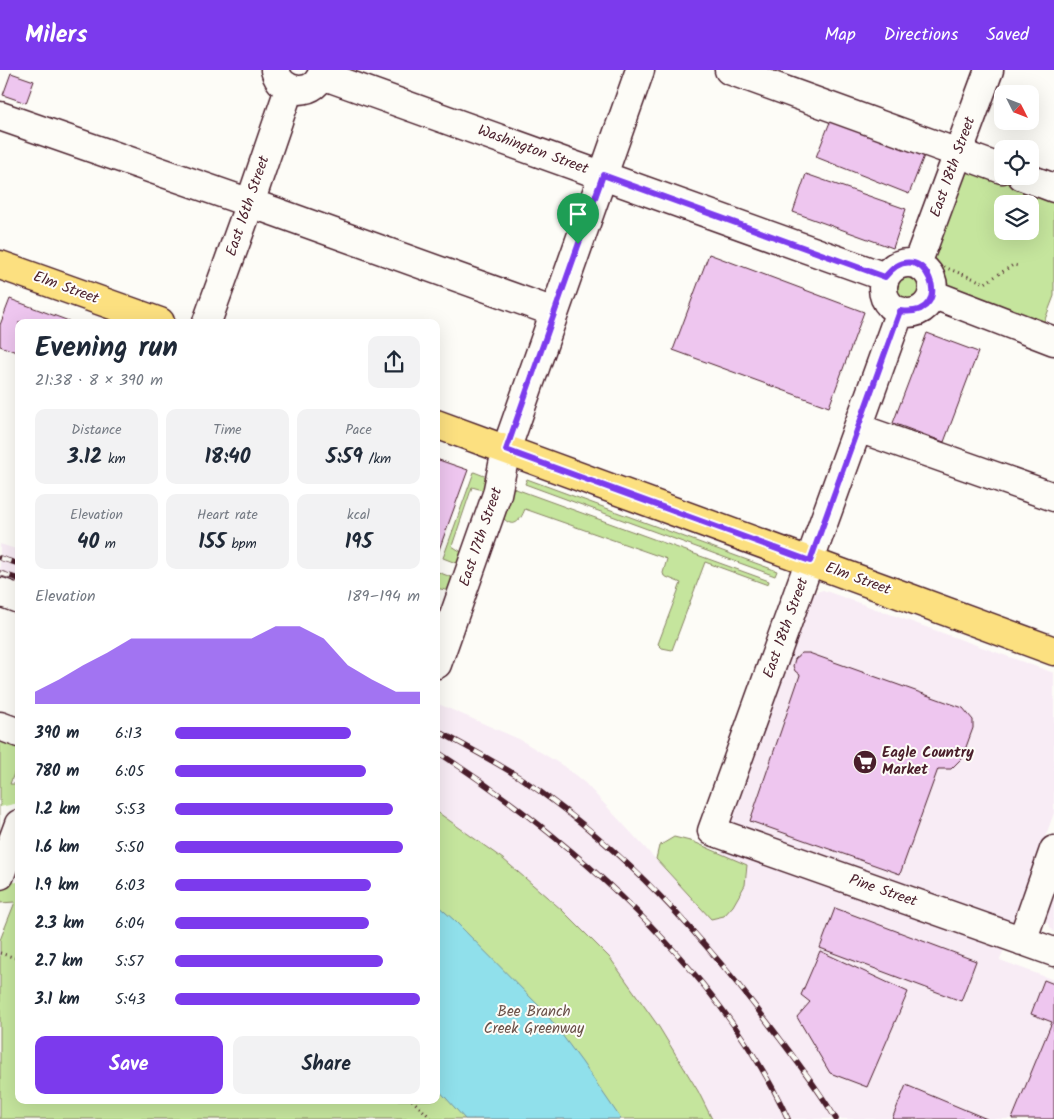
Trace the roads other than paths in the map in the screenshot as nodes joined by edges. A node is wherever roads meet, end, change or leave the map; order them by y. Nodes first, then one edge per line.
1 (640, 70) edge
2 (729, 70) edge
3 (989, 70) edge
4 (323, 72) edge
5 (282, 79) edge
6 (0, 116) edge
7 (958, 152) junction
8 (994, 166) edge
9 (603, 175) junction
10 (1039, 182) edge
11 (1054, 188) edge
12 (250, 203) junction
13 (0, 264) edge
14 (917, 264) junction
15 (885, 277) junction
16 (932, 294) junction
17 (900, 311) junction
18 (554, 312) junction
19 (152, 319) edge
20 (207, 319) edge
21 (1054, 341) edge
22 (440, 425) edge
23 (858, 428) junction
24 (506, 450) junction
25 (1054, 497) edge
26 (810, 561) junction
27 (0, 592) edge
28 (15, 598) edge
29 (1054, 651) edge
30 (440, 655) edge
31 (0, 726) edge
32 (15, 732) edge
33 (712, 831) joint
34 (15, 835) edge
35 (1054, 850) edge
36 (0, 875) edge
37 (1022, 941) junction
38 (1053, 950) edge

1 - 9 street, East 17th Street
2 - 7 street
3 - 7 street, East 18th Street
4 - 5 street
4 - 9 street, Washington Street
5 - 12 street, East 16th Street
6 - 12 street
7 - 8 street
7 - 14 street, East 18th Street
9 - 15 street, Washington Street
9 - 18 street, East 17th Street
10 - 11 street
12 - 18 street
12 - 20 street, East 16th Street
13 - 19 main road, Elm Street
14 - 15 street
14 - 16 street
15 - 17 street
16 - 17 street
16 - 21 street
17 - 23 street, East 18th Street
18 - 24 street, East 17th Street
22 - 24 main road, Elm Street
23 - 25 street
23 - 26 street, East 18th Street
24 - 26 main road, Elm Street
24 - 30 street, East 17th Street
26 - 29 main road, Elm Street
26 - 33 street, East 18th Street
27 - 28 street
31 - 32 street
33 - 37 street, Pine Street
34 - 36 street
35 - 37 street
37 - 38 street, Pine Street

